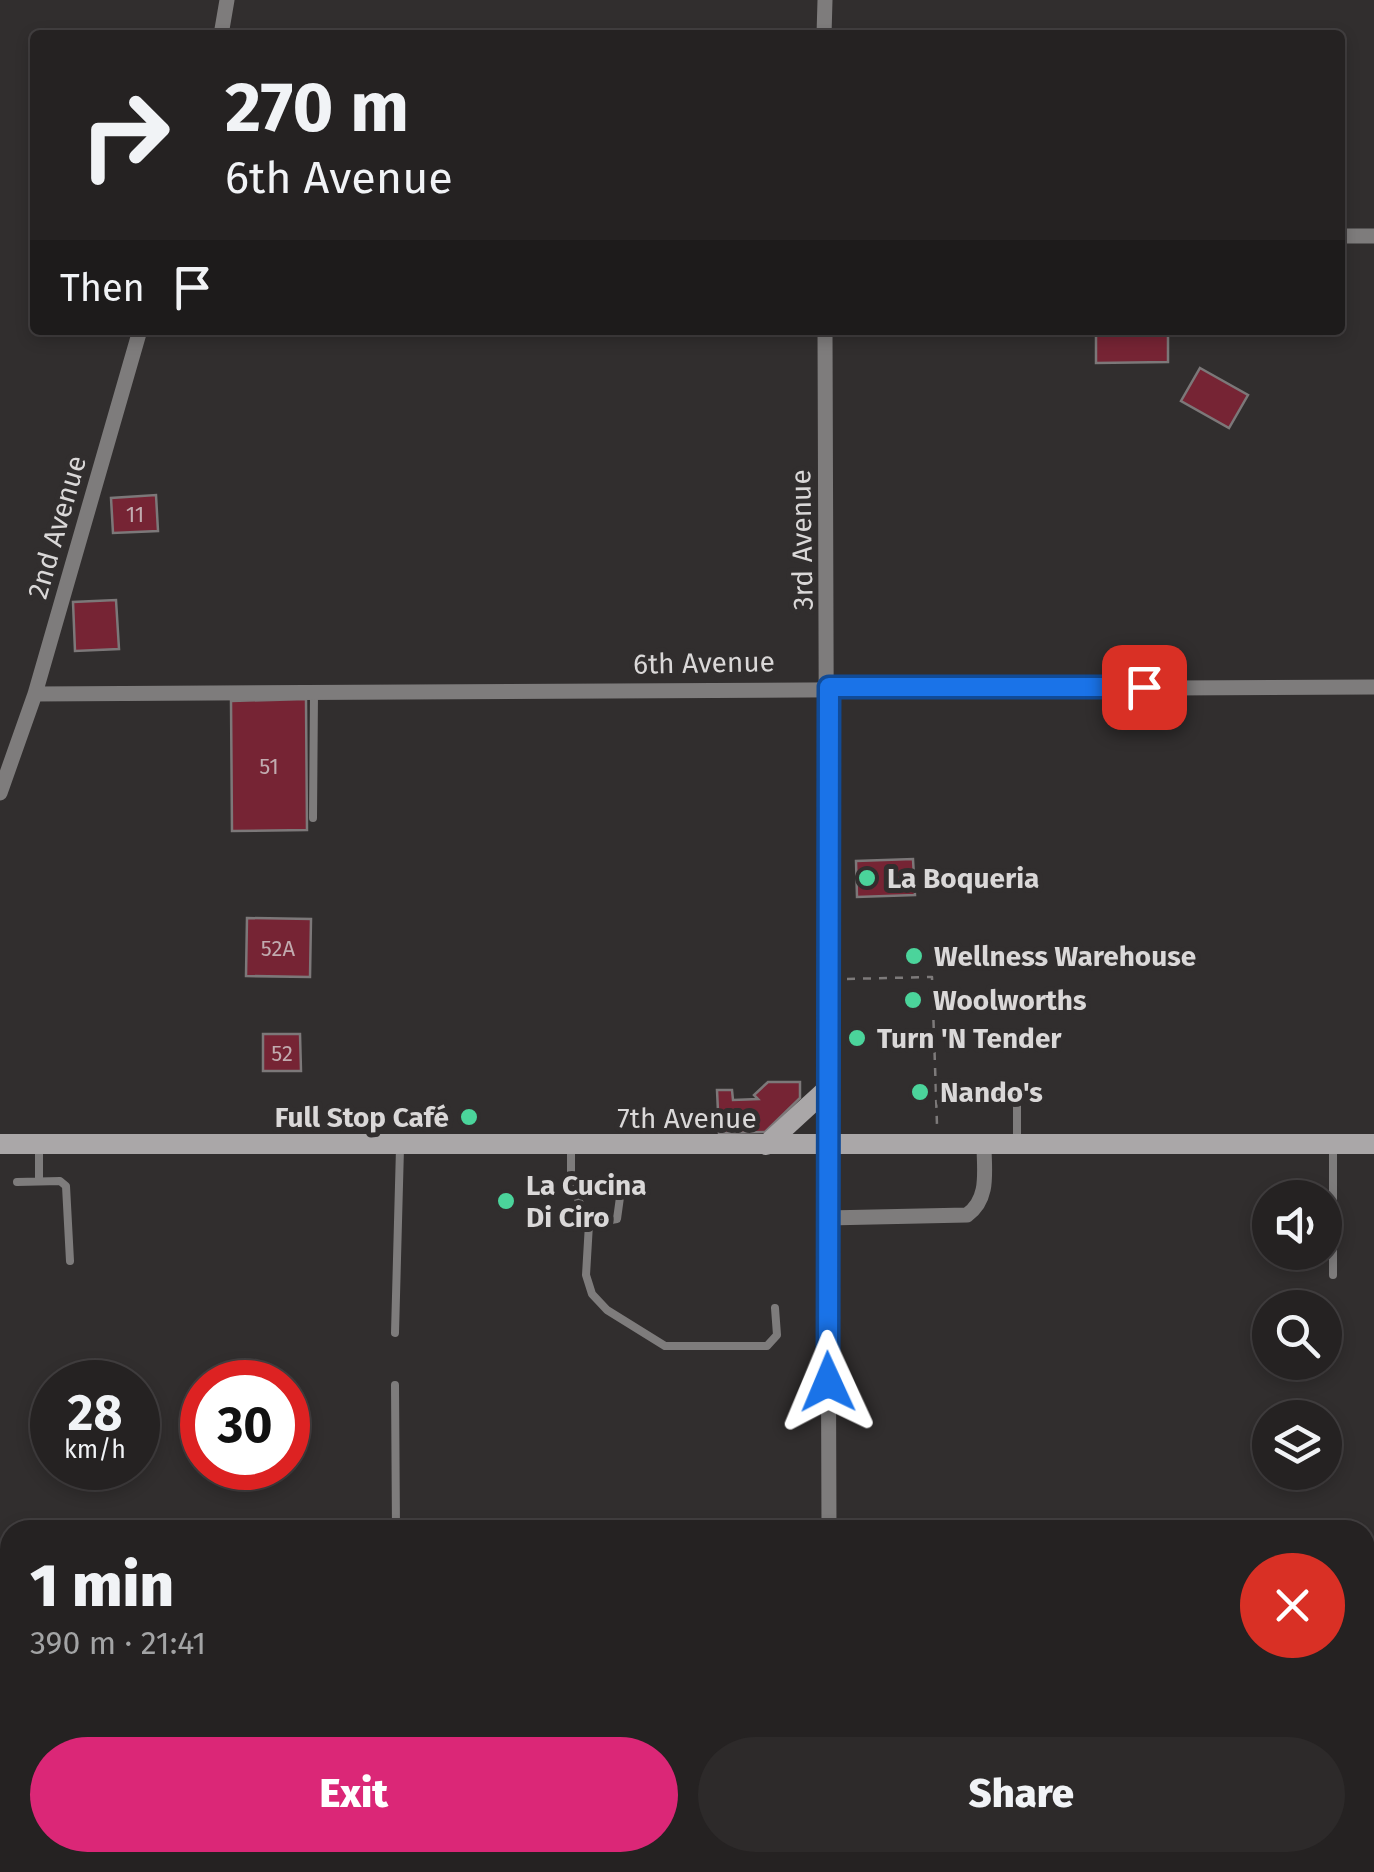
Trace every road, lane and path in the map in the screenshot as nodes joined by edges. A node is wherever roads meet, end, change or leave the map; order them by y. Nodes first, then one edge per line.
1 (227, 0) edge
2 (824, 0) edge
3 (222, 30) edge
4 (824, 30) edge
5 (1345, 236) edge
6 (1374, 236) edge
7 (139, 335) edge
8 (825, 335) edge
9 (1374, 686) edge
10 (829, 687) junction
11 (314, 692) junction
12 (35, 694) junction
13 (0, 793) edge
14 (314, 818) dead end
15 (847, 979) dead end
16 (827, 1090) junction
17 (965, 1092) dead end
18 (938, 1132) dead end
19 (0, 1144) edge
20 (38, 1144) junction
21 (1333, 1144) junction
22 (1374, 1144) edge
23 (400, 1145) junction
24 (571, 1145) junction
25 (827, 1145) junction
26 (984, 1145) junction
27 (1018, 1145) junction
28 (766, 1146) junction
29 (17, 1182) dead end
30 (39, 1182) junction
31 (620, 1190) dead end
32 (827, 1218) junction
33 (589, 1224) junction
34 (70, 1261) dead end
35 (1332, 1275) dead end
36 (775, 1308) dead end
37 (395, 1333) dead end
38 (396, 1384) dead end
39 (396, 1520) edge
40 (829, 1520) edge

1 - 3 street
2 - 4 street
5 - 6 street
7 - 12 street, 2nd Avenue
8 - 10 street, 3rd Avenue
9 - 10 street, 6th Avenue
10 - 11 street, 6th Avenue
10 - 16 street, 3rd Avenue
11 - 12 street, 6th Avenue
11 - 14 lane
12 - 13 street, 2nd Avenue
15 - 18 path
16 - 25 street, 3rd Avenue
16 - 28 main road
17 - 27 lane
19 - 20 main road, 7th Avenue
20 - 23 main road, 7th Avenue
20 - 30 lane
21 - 22 main road, 7th Avenue
21 - 27 main road, 7th Avenue
21 - 35 lane
23 - 24 main road, 7th Avenue
23 - 37 lane
24 - 28 main road, 7th Avenue
24 - 33 lane
25 - 26 main road, 7th Avenue
25 - 28 main road, 7th Avenue
25 - 32 street, 3rd Avenue
26 - 27 main road, 7th Avenue
26 - 32 street
29 - 30 lane
30 - 34 lane
31 - 33 lane
32 - 40 street, 3rd Avenue
33 - 36 lane
38 - 39 lane

